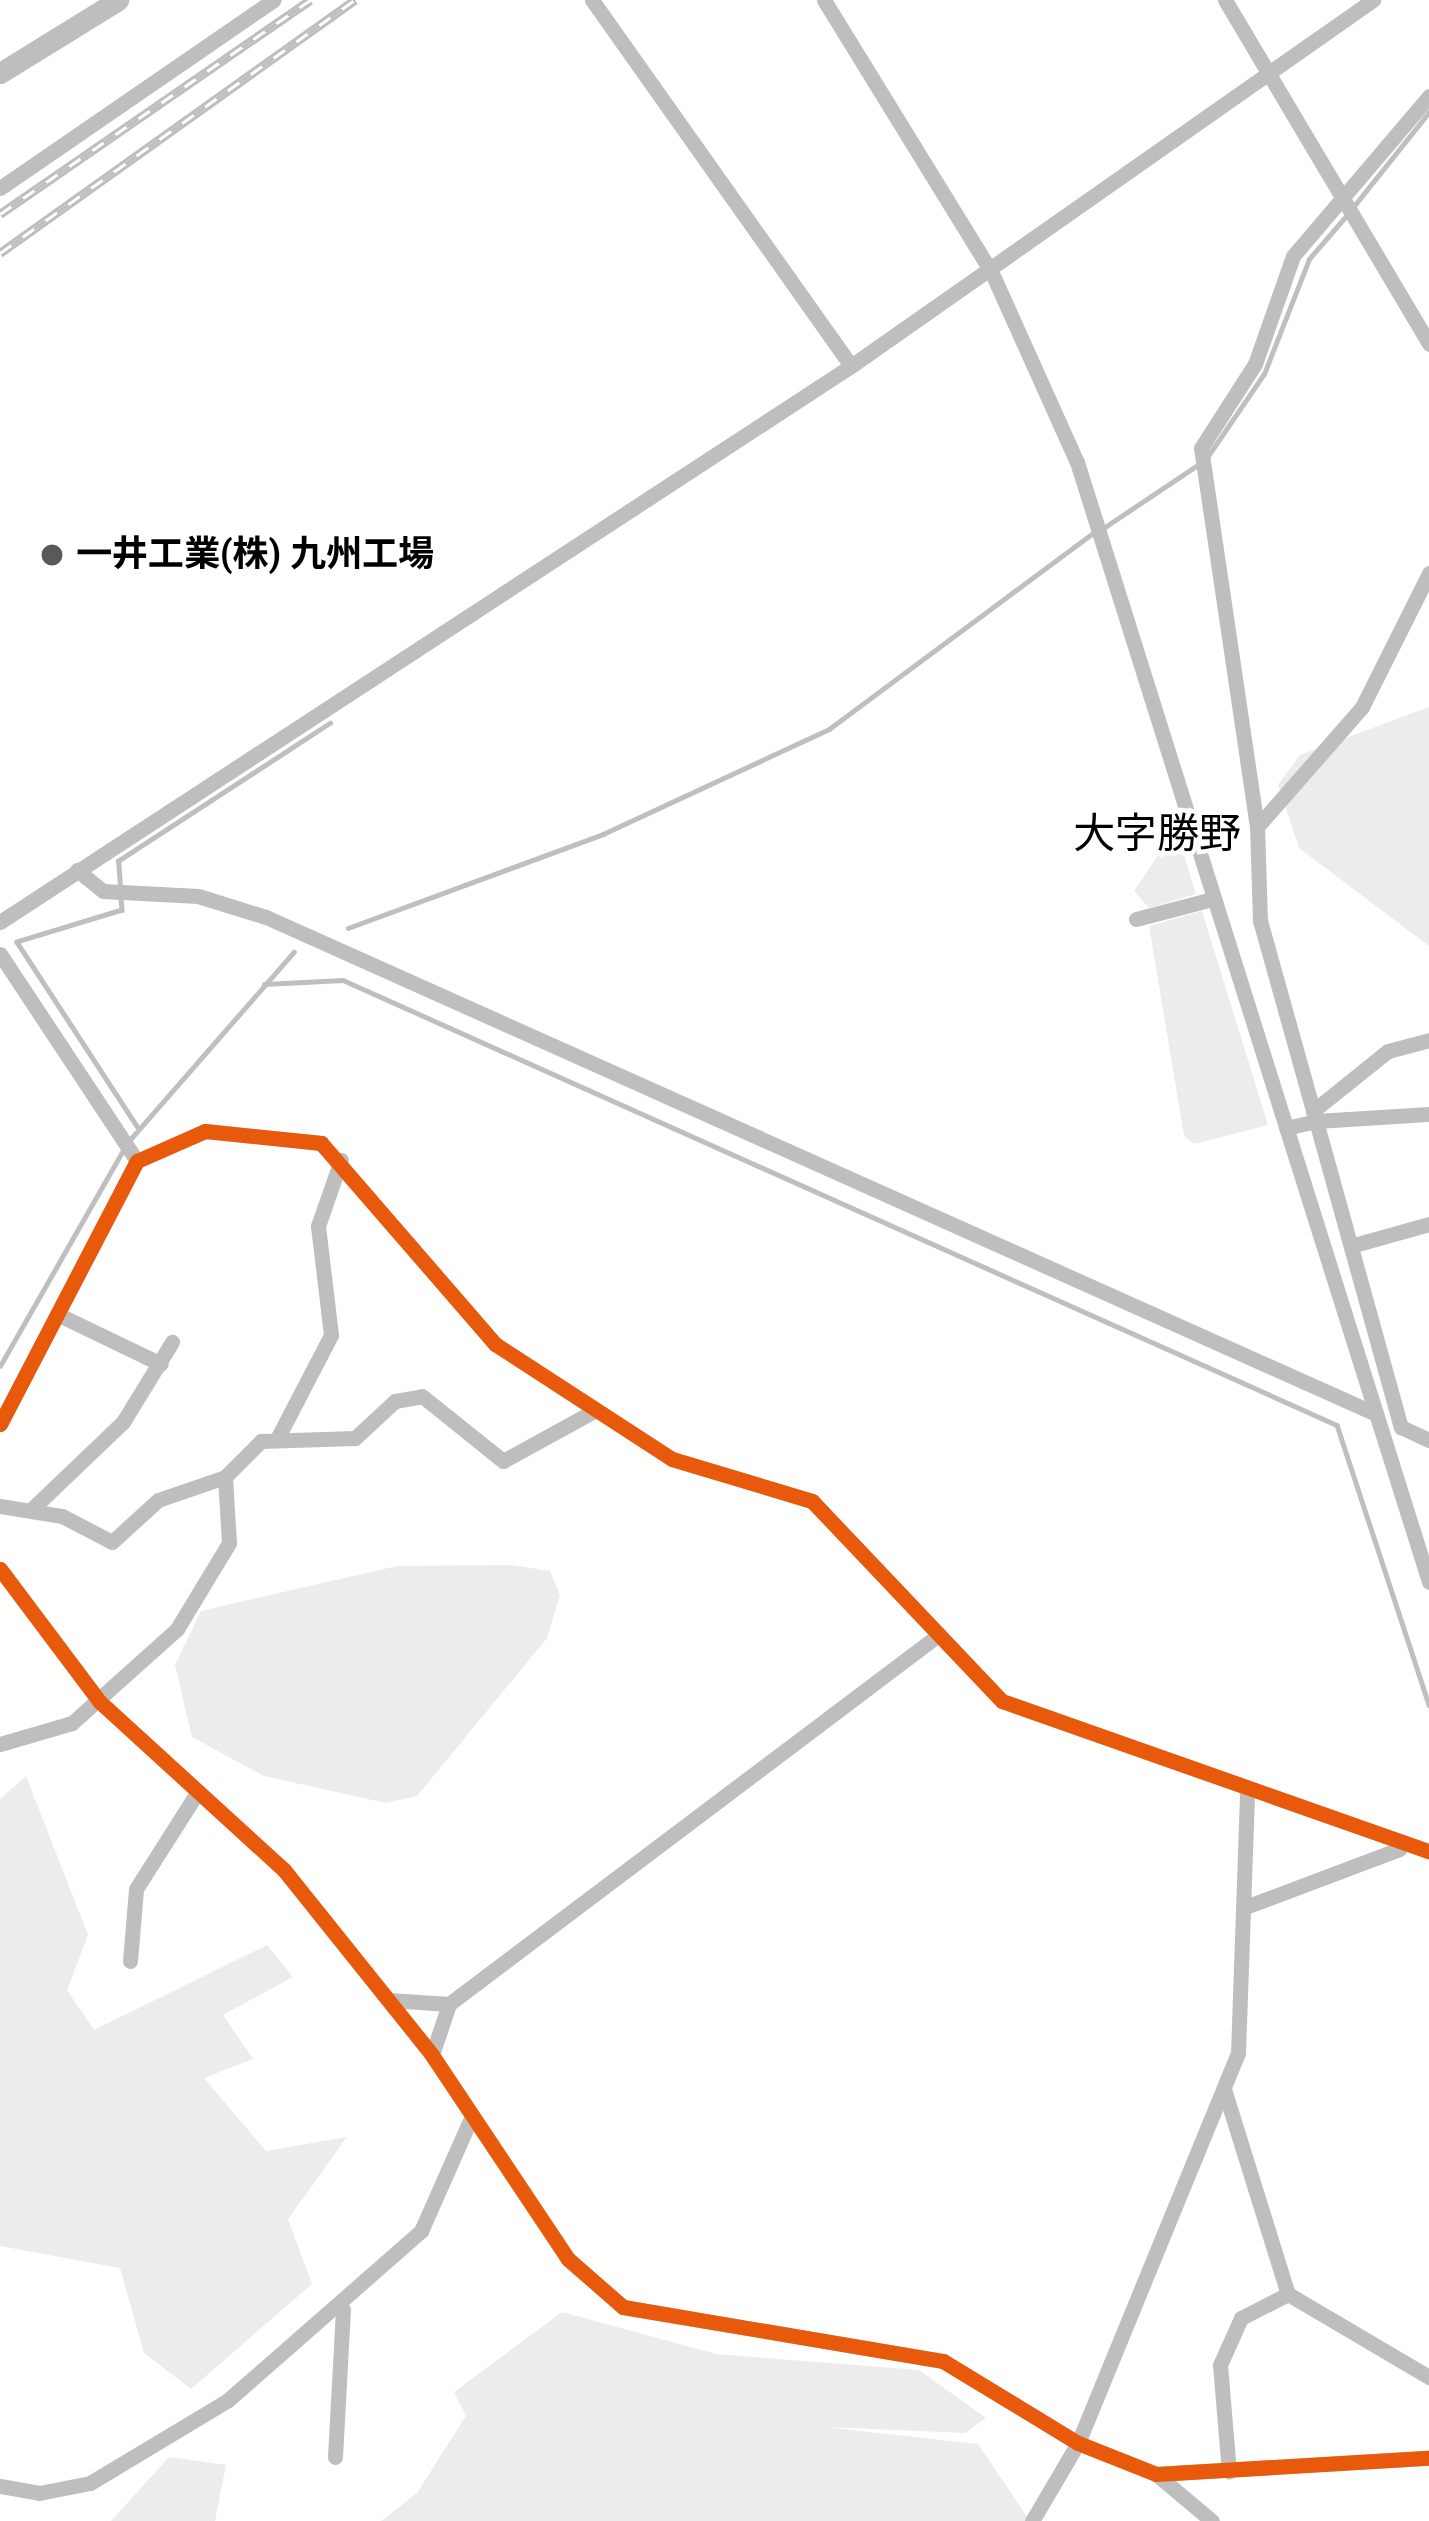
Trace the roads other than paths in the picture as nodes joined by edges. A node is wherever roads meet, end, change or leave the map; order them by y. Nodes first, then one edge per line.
1 (118, 0) edge
2 (274, 0) edge
3 (588, 0) edge
4 (1226, 0) edge
5 (1372, 0) edge
6 (828, 5) edge
7 (0, 73) edge
8 (1269, 76) junction
9 (1429, 96) edge
10 (0, 188) edge
11 (1341, 207) junction
12 (991, 271) junction
13 (1429, 344) edge
14 (851, 366) junction
15 (1429, 573) edge
16 (1257, 826) junction
17 (77, 870) junction
18 (1212, 899) junction
19 (1142, 918) dead end
20 (0, 922) edge
21 (0, 954) edge
22 (1429, 1040) edge
23 (1429, 1114) edge
24 (1314, 1116) junction
25 (1286, 1128) junction
26 (135, 1157) junction
27 (341, 1160) junction
28 (1429, 1225) edge
29 (1354, 1245) junction
30 (57, 1314) junction
31 (172, 1342) dead end
32 (161, 1364) junction
33 (594, 1411) junction
34 (1376, 1414) junction
35 (0, 1424) edge
36 (278, 1437) junction
37 (1429, 1440) edge
38 (225, 1477) junction
39 (0, 1506) edge
40 (34, 1507) junction
41 (0, 1569) edge
42 (1429, 1582) edge
43 (937, 1636) junction
44 (100, 1702) junction
45 (0, 1744) edge
46 (1247, 1792) junction
47 (195, 1796) junction
48 (1400, 1849) junction
49 (1429, 1850) edge
50 (1247, 1906) junction
51 (130, 1961) dead end
52 (389, 2000) junction
53 (448, 2004) junction
54 (432, 2055) junction
55 (1224, 2090) junction
56 (472, 2116) junction
57 (1288, 2294) junction
58 (343, 2308) junction
59 (1429, 2377) edge
60 (1078, 2443) junction
61 (335, 2458) dead end
62 (1429, 2458) edge
63 (1229, 2472) junction
64 (1156, 2474) junction
65 (0, 2486) edge
66 (1031, 2521) edge
67 (1212, 2521) edge

1 - 7 highway
2 - 10 street
3 - 14 street
4 - 8 street
5 - 8 street
6 - 12 street
8 - 11 street
8 - 12 street
9 - 11 street
11 - 13 street
11 - 16 street
12 - 14 street
12 - 18 street
14 - 17 street
15 - 16 street
16 - 24 street
17 - 20 street
17 - 34 street
18 - 19 street
18 - 25 street
21 - 26 street
22 - 24 street
23 - 24 street
24 - 25 street
24 - 29 street
25 - 34 street
26 - 27 street
26 - 30 street
27 - 33 street
27 - 36 street
28 - 29 street
29 - 37 street
30 - 32 street
30 - 35 street
31 - 32 street
32 - 40 street
33 - 36 street
33 - 43 street
34 - 42 street
36 - 38 street
38 - 40 street
38 - 44 street
39 - 40 street
41 - 44 street
43 - 46 street
43 - 53 street
44 - 45 street
44 - 47 street
46 - 48 street
46 - 50 street
47 - 51 street
47 - 52 street
48 - 49 street
48 - 50 street
50 - 55 street
52 - 53 street
52 - 54 street
53 - 54 street
54 - 56 street
55 - 57 street
55 - 60 street
56 - 58 street
56 - 60 street
57 - 59 street
57 - 63 street
58 - 61 street
58 - 65 street
60 - 64 street
60 - 66 street
62 - 63 street
63 - 64 street
64 - 67 street

